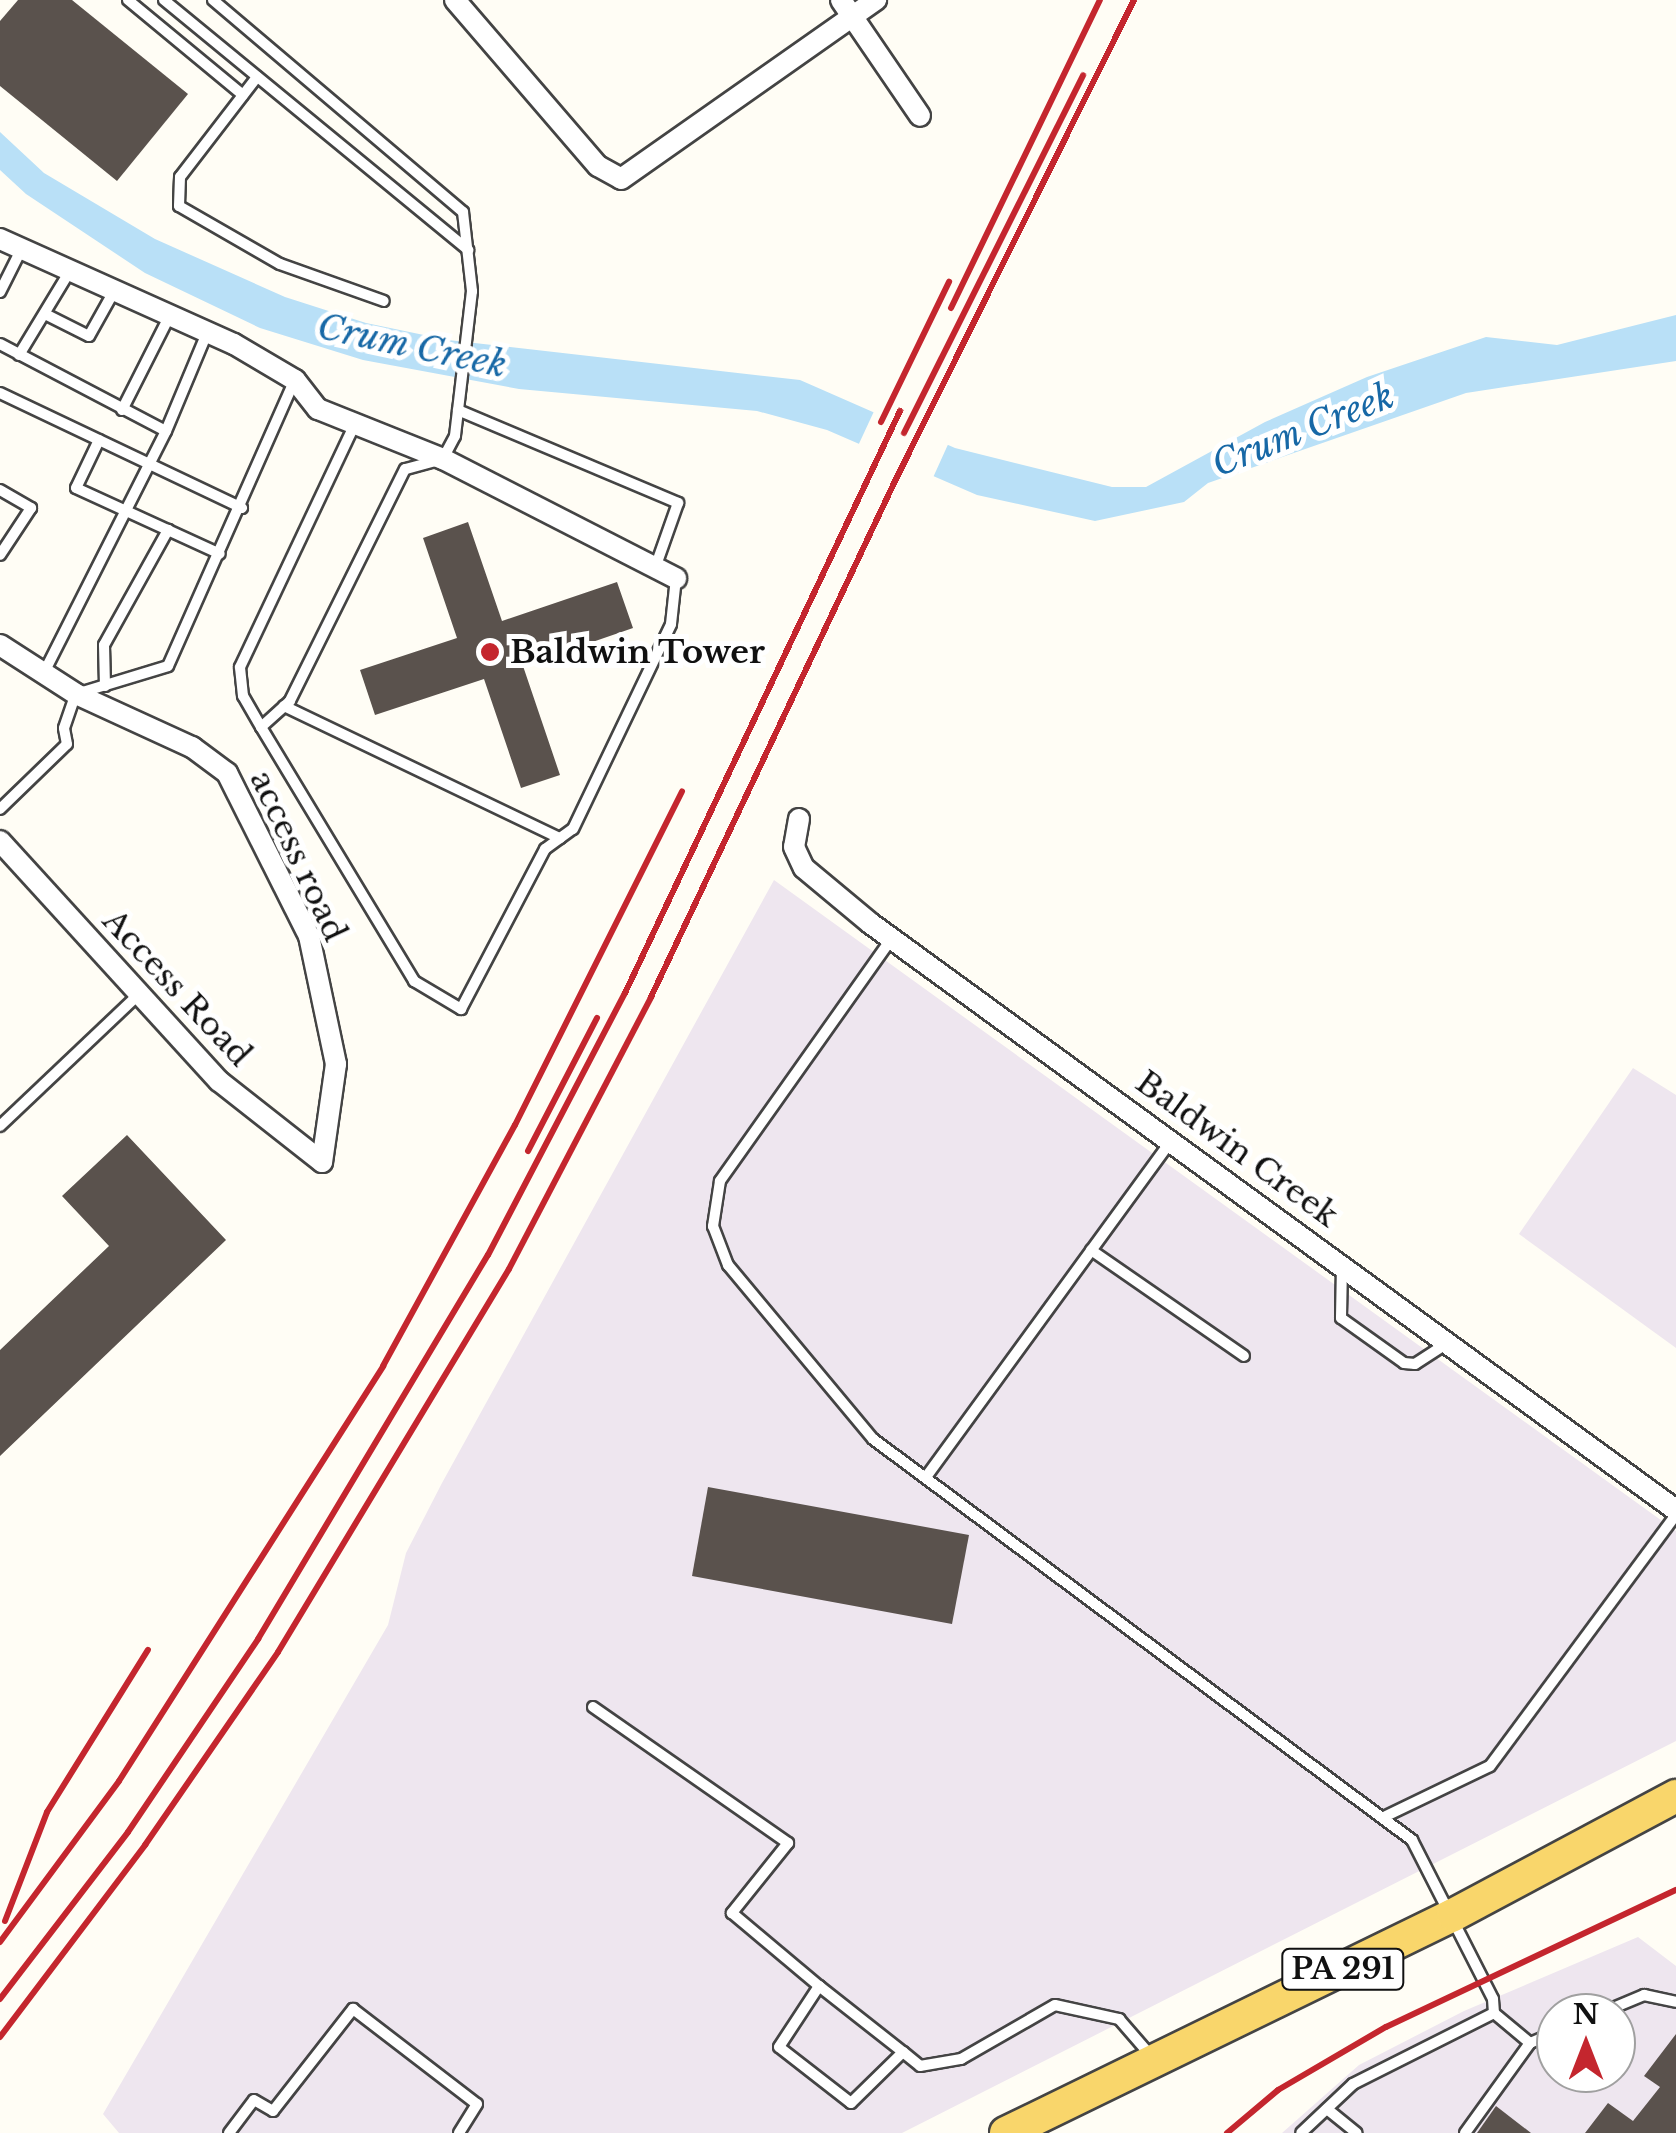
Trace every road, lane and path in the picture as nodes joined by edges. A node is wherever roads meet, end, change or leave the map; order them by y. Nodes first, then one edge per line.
1 (128, 0) edge
2 (164, 0) edge
3 (214, 0) edge
4 (455, 0) edge
5 (876, 0) edge
6 (847, 8) edge
7 (257, 77) junction
8 (243, 95) junction
9 (920, 116) dead end
10 (0, 239) edge
11 (468, 250) junction
12 (20, 252) junction
13 (68, 274) junction
14 (0, 292) edge
15 (114, 293) junction
16 (384, 302) dead end
17 (45, 314) junction
18 (169, 317) junction
19 (207, 333) junction
20 (0, 344) edge
21 (19, 355) junction
22 (294, 380) junction
23 (0, 393) edge
24 (122, 410) junction
25 (458, 410) junction
26 (355, 424) junction
27 (166, 432) junction
28 (100, 440) junction
29 (444, 459) junction
30 (151, 464) junction
31 (0, 490) edge
32 (242, 508) junction
33 (128, 512) junction
34 (168, 530) junction
35 (220, 554) junction
36 (0, 555) edge
37 (655, 568) junction
38 (676, 578) joint
39 (0, 645) edge
40 (43, 673) junction
41 (105, 686) junction
42 (76, 694) junction
43 (284, 706) junction
44 (260, 726) junction
45 (0, 809) edge
46 (799, 819) dead end
47 (560, 838) junction
48 (0, 841) edge
49 (892, 938) junction
50 (139, 994) junction
51 (0, 1126) edge
52 (1172, 1139) junction
53 (322, 1162) joint
54 (1091, 1250) junction
55 (1342, 1264) junction
56 (1449, 1342) junction
57 (1244, 1356) dead end
58 (926, 1477) junction
59 (1676, 1512) edge
60 (593, 1707) dead end
61 (1676, 1796) edge
62 (1386, 1816) junction
63 (1453, 1915) junction
64 (820, 1986) junction
65 (1636, 1998) edge
66 (1676, 2002) edge
67 (1494, 2013) junction
68 (1536, 2041) edge
69 (1530, 2044) junction
70 (903, 2052) junction
71 (1155, 2060) junction
72 (1326, 2109) junction
73 (229, 2133) edge
74 (459, 2133) edge
75 (1006, 2133) edge
76 (1300, 2133) edge
77 (1357, 2133) edge
78 (1464, 2133) edge

1 - 8 lane
2 - 7 lane
3 - 11 lane
4 - 6 street
5 - 6 street
6 - 9 street
7 - 8 lane
7 - 11 lane
8 - 16 lane
10 - 12 street
11 - 25 lane
12 - 13 street
12 - 14 lane
13 - 15 street
13 - 17 lane
15 - 17 lane
15 - 18 street
17 - 21 lane
18 - 19 street
18 - 24 lane
19 - 22 street
19 - 27 lane
20 - 21 lane
21 - 24 lane
22 - 26 street
22 - 32 lane
23 - 28 lane
24 - 27 lane
25 - 29 lane
25 - 37 lane
26 - 29 street
26 - 44 lane
27 - 30 lane
28 - 30 lane
28 - 33 lane
29 - 37 street
29 - 43 lane
30 - 32 lane
30 - 33 lane
31 - 36 lane
32 - 35 lane
33 - 34 lane
33 - 40 lane
34 - 35 lane
34 - 41 lane
35 - 41 lane
37 - 38 street
38 - 47 lane
39 - 40 street, access road
40 - 42 street, access road
41 - 42 lane
42 - 45 lane
42 - 53 street, access road
43 - 44 lane
43 - 47 lane
44 - 47 lane
46 - 49 street, Baldwin Creek
48 - 50 street, Access Road
49 - 52 street, Baldwin Creek
49 - 58 lane
50 - 51 lane
50 - 53 street, Access Road
52 - 54 lane
52 - 55 street, Baldwin Creek
54 - 57 lane
54 - 58 lane
55 - 56 street, Baldwin Creek
55 - 56 lane
56 - 59 street, Baldwin Creek
58 - 62 lane
59 - 62 lane
60 - 64 lane
61 - 63 main road, PA 291
62 - 63 lane
63 - 67 lane
63 - 71 main road, PA 291
64 - 70 lane
64 - 70 lane
65 - 66 lane
67 - 69 lane
67 - 72 lane
68 - 69 lane
69 - 78 lane
70 - 71 lane
71 - 75 main road, PA 291
72 - 76 lane
72 - 77 lane
73 - 74 lane

